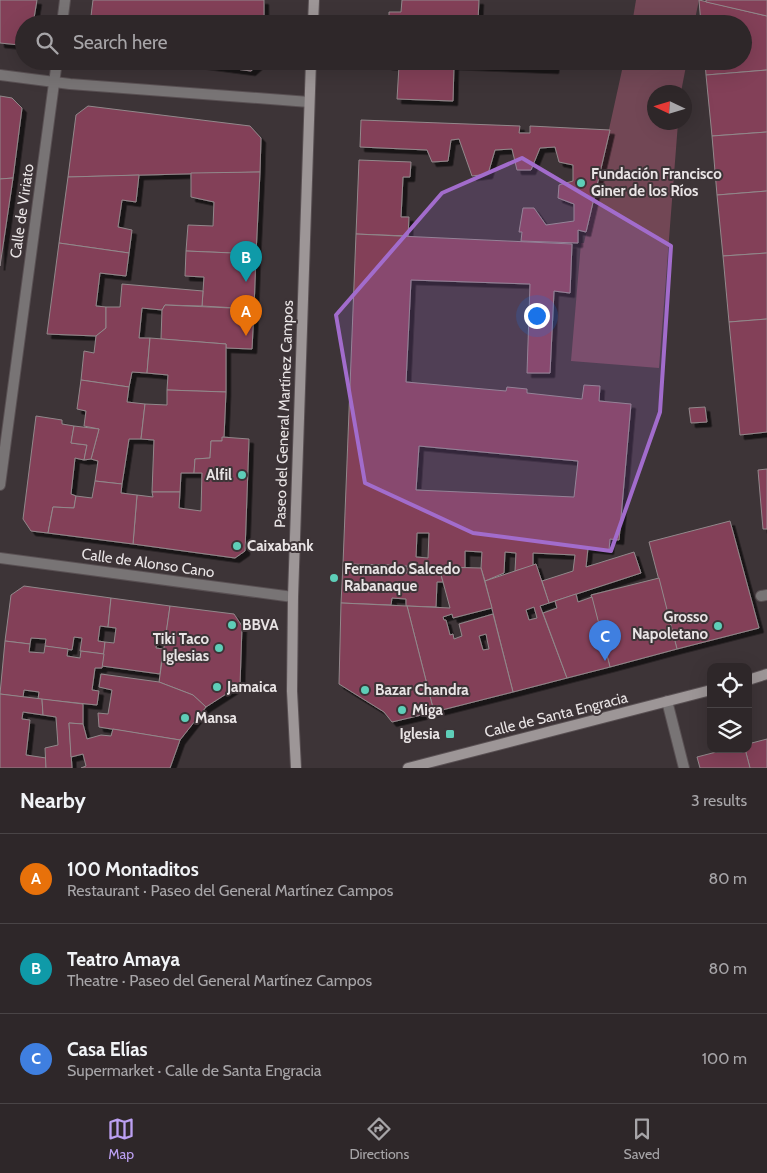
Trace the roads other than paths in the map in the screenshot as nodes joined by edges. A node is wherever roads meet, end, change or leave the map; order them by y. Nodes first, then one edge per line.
1 (65, 0) edge
2 (314, 0) edge
3 (63, 15) edge
4 (313, 15) edge
5 (56, 70) edge
6 (311, 70) edge
7 (0, 75) edge
8 (54, 82) junction
9 (309, 102) junction
10 (0, 485) edge
11 (0, 558) edge
12 (293, 597) junction
13 (767, 674) edge
14 (752, 679) edge
15 (707, 691) edge
16 (667, 701) junction
17 (296, 768) edge
18 (408, 768) edge
19 (684, 768) edge

1 - 3 street
2 - 4 street
5 - 8 street, Calle de Viriato
6 - 9 street, Paseo del General Martínez Campos
7 - 8 street
8 - 9 street
8 - 10 street, Calle de Viriato
9 - 12 street, Paseo del General Martínez Campos
11 - 12 street, Calle de Alonso Cano
12 - 17 street, Paseo del General Martínez Campos
13 - 14 street
15 - 16 street, Calle de Santa Engracia
16 - 18 street, Calle de Santa Engracia
16 - 19 street

